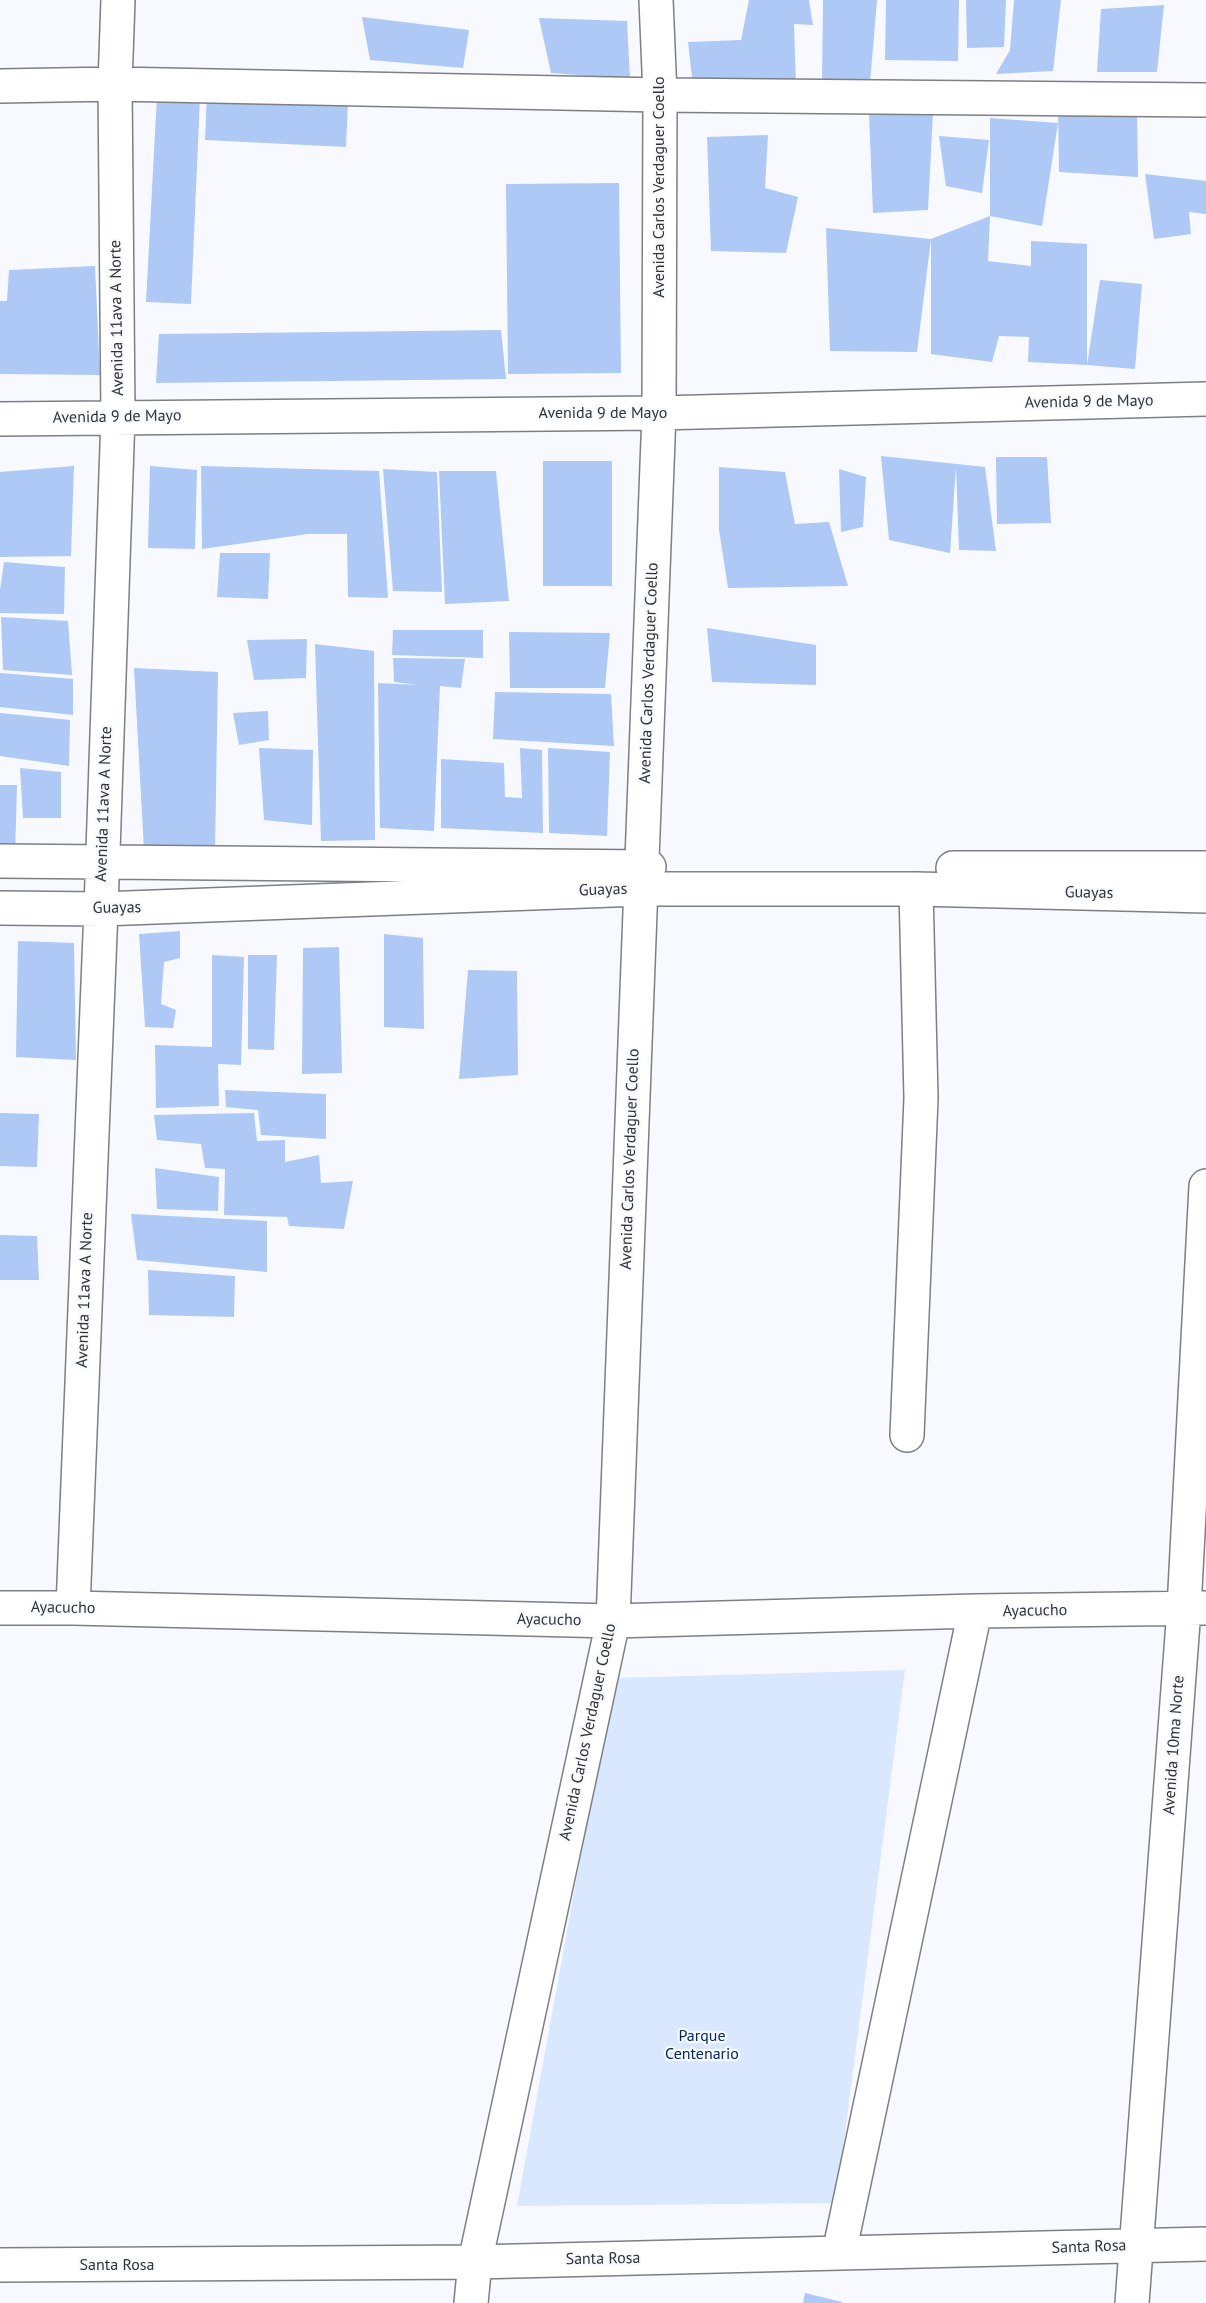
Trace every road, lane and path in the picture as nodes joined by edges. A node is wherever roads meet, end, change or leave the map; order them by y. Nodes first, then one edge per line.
1 (118, 0) edge
2 (656, 0) edge
3 (115, 84) junction
4 (0, 86) edge
5 (660, 95) junction
6 (1206, 100) edge
7 (1206, 399) edge
8 (659, 413) junction
9 (118, 416) junction
10 (0, 419) edge
11 (0, 861) edge
12 (102, 862) junction
13 (1206, 868) edge
14 (640, 878) junction
15 (916, 889) junction
16 (1206, 896) edge
17 (0, 908) edge
18 (101, 909) junction
19 (1206, 1186) edge
20 (907, 1435) dead end
21 (0, 1608) edge
22 (73, 1608) junction
23 (1195, 1608) edge
24 (975, 1611) junction
25 (613, 1621) junction
26 (1206, 2244) edge
27 (1137, 2246) junction
28 (839, 2253) junction
29 (475, 2262) junction
30 (0, 2265) edge
31 (471, 2303) edge
32 (1132, 2303) edge

1 - 3 street, Avenida 11ava A Norte
2 - 5 street, Avenida Carlos Verdaguer Coello
3 - 4 street
3 - 5 street
3 - 9 street, Avenida 11ava A Norte
5 - 6 street
5 - 8 street, Avenida Carlos Verdaguer Coello
7 - 8 street, Avenida 9 de Mayo
8 - 9 street, Avenida 9 de Mayo
8 - 14 street, Avenida Carlos Verdaguer Coello
9 - 10 street, Avenida 9 de Mayo
9 - 12 street, Avenida 11ava A Norte
11 - 12 street, Guayas
12 - 14 street, Guayas
12 - 18 street, Avenida 11ava A Norte
13 - 14 street, Guayas
14 - 15 street, Guayas
14 - 18 street, Guayas
14 - 25 street, Avenida Carlos Verdaguer Coello
15 - 16 street, Guayas
15 - 20 street
17 - 18 street, Guayas
18 - 22 street, Avenida 11ava A Norte
19 - 23 street, Avenida 10ma Norte
21 - 22 street, Ayacucho
22 - 25 street, Ayacucho
23 - 24 street, Ayacucho
23 - 27 street, Avenida 10ma Norte
24 - 25 street, Ayacucho
24 - 28 street
25 - 29 street, Avenida Carlos Verdaguer Coello
26 - 27 street, Santa Rosa
27 - 28 street, Santa Rosa
27 - 32 street, Avenida 10ma Norte
28 - 29 street, Santa Rosa
29 - 30 street, Santa Rosa
29 - 31 street, Avenida Carlos Verdaguer Coello

